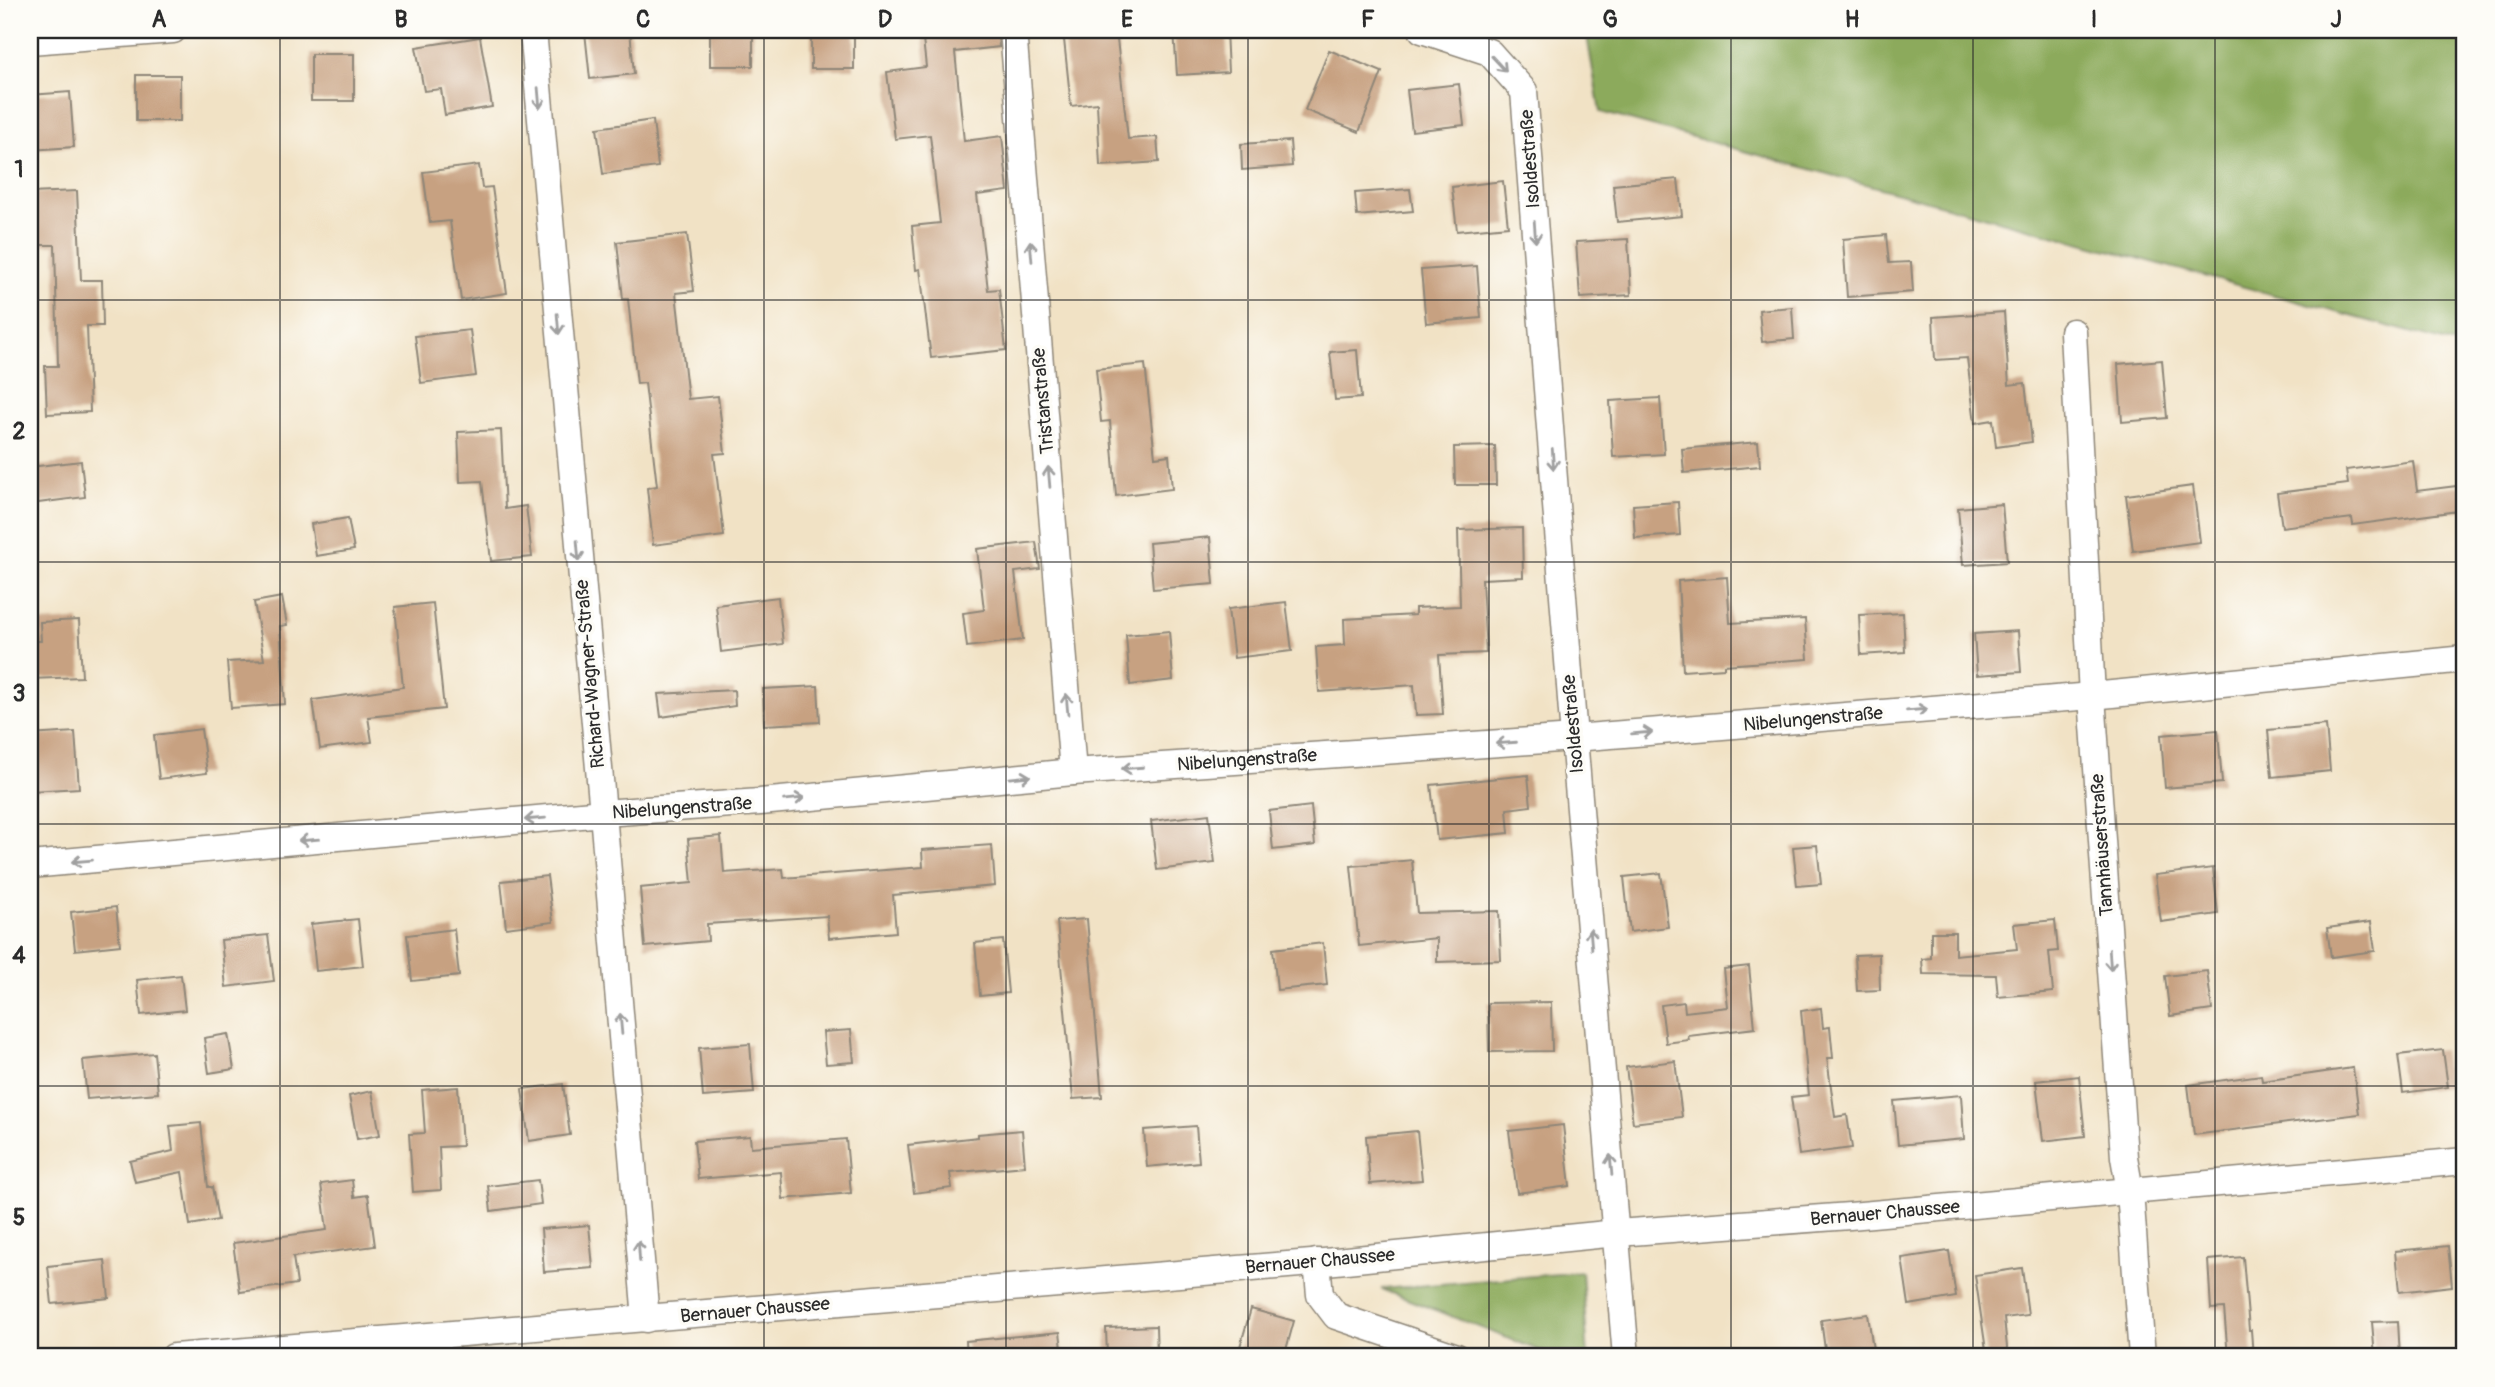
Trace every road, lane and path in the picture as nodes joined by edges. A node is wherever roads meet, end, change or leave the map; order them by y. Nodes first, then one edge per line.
1 (173, 30) edge
2 (533, 30) edge
3 (1013, 30) edge
4 (1422, 30) edge
5 (30, 41) edge
6 (2073, 332) dead end
7 (2465, 659) edge
8 (2091, 696) junction
9 (1574, 738) junction
10 (1073, 772) junction
11 (603, 813) junction
12 (30, 865) edge
13 (2465, 1161) edge
14 (2130, 1191) junction
15 (1617, 1233) junction
16 (1317, 1262) junction
17 (646, 1319) junction
18 (174, 1357) edge
19 (1457, 1357) edge
20 (1626, 1357) edge
21 (2142, 1357) edge

1 - 5 street
2 -> 11 street, Richard-Wagner-Straße
10 -> 3 street, Tristanstraße
4 -> 9 street, Isoldestraße
6 - 8 street, Tannhäuserstraße
7 - 8 street, Nibelungenstraße
9 -> 8 street, Nibelungenstraße
8 -> 14 street, Tannhäuserstraße
9 -> 10 street, Nibelungenstraße
15 -> 9 street, Isoldestraße
11 -> 10 street, Nibelungenstraße
11 -> 12 street, Nibelungenstraße
17 -> 11 street, Richard-Wagner-Straße
13 - 14 street, Bernauer Chaussee
14 - 15 street, Bernauer Chaussee
14 - 21 street, Tannhäuserstraße
15 - 16 street, Bernauer Chaussee
15 - 20 street, Isoldestraße
16 - 17 street, Bernauer Chaussee
16 - 19 street
17 - 18 street, Bernauer Chaussee

